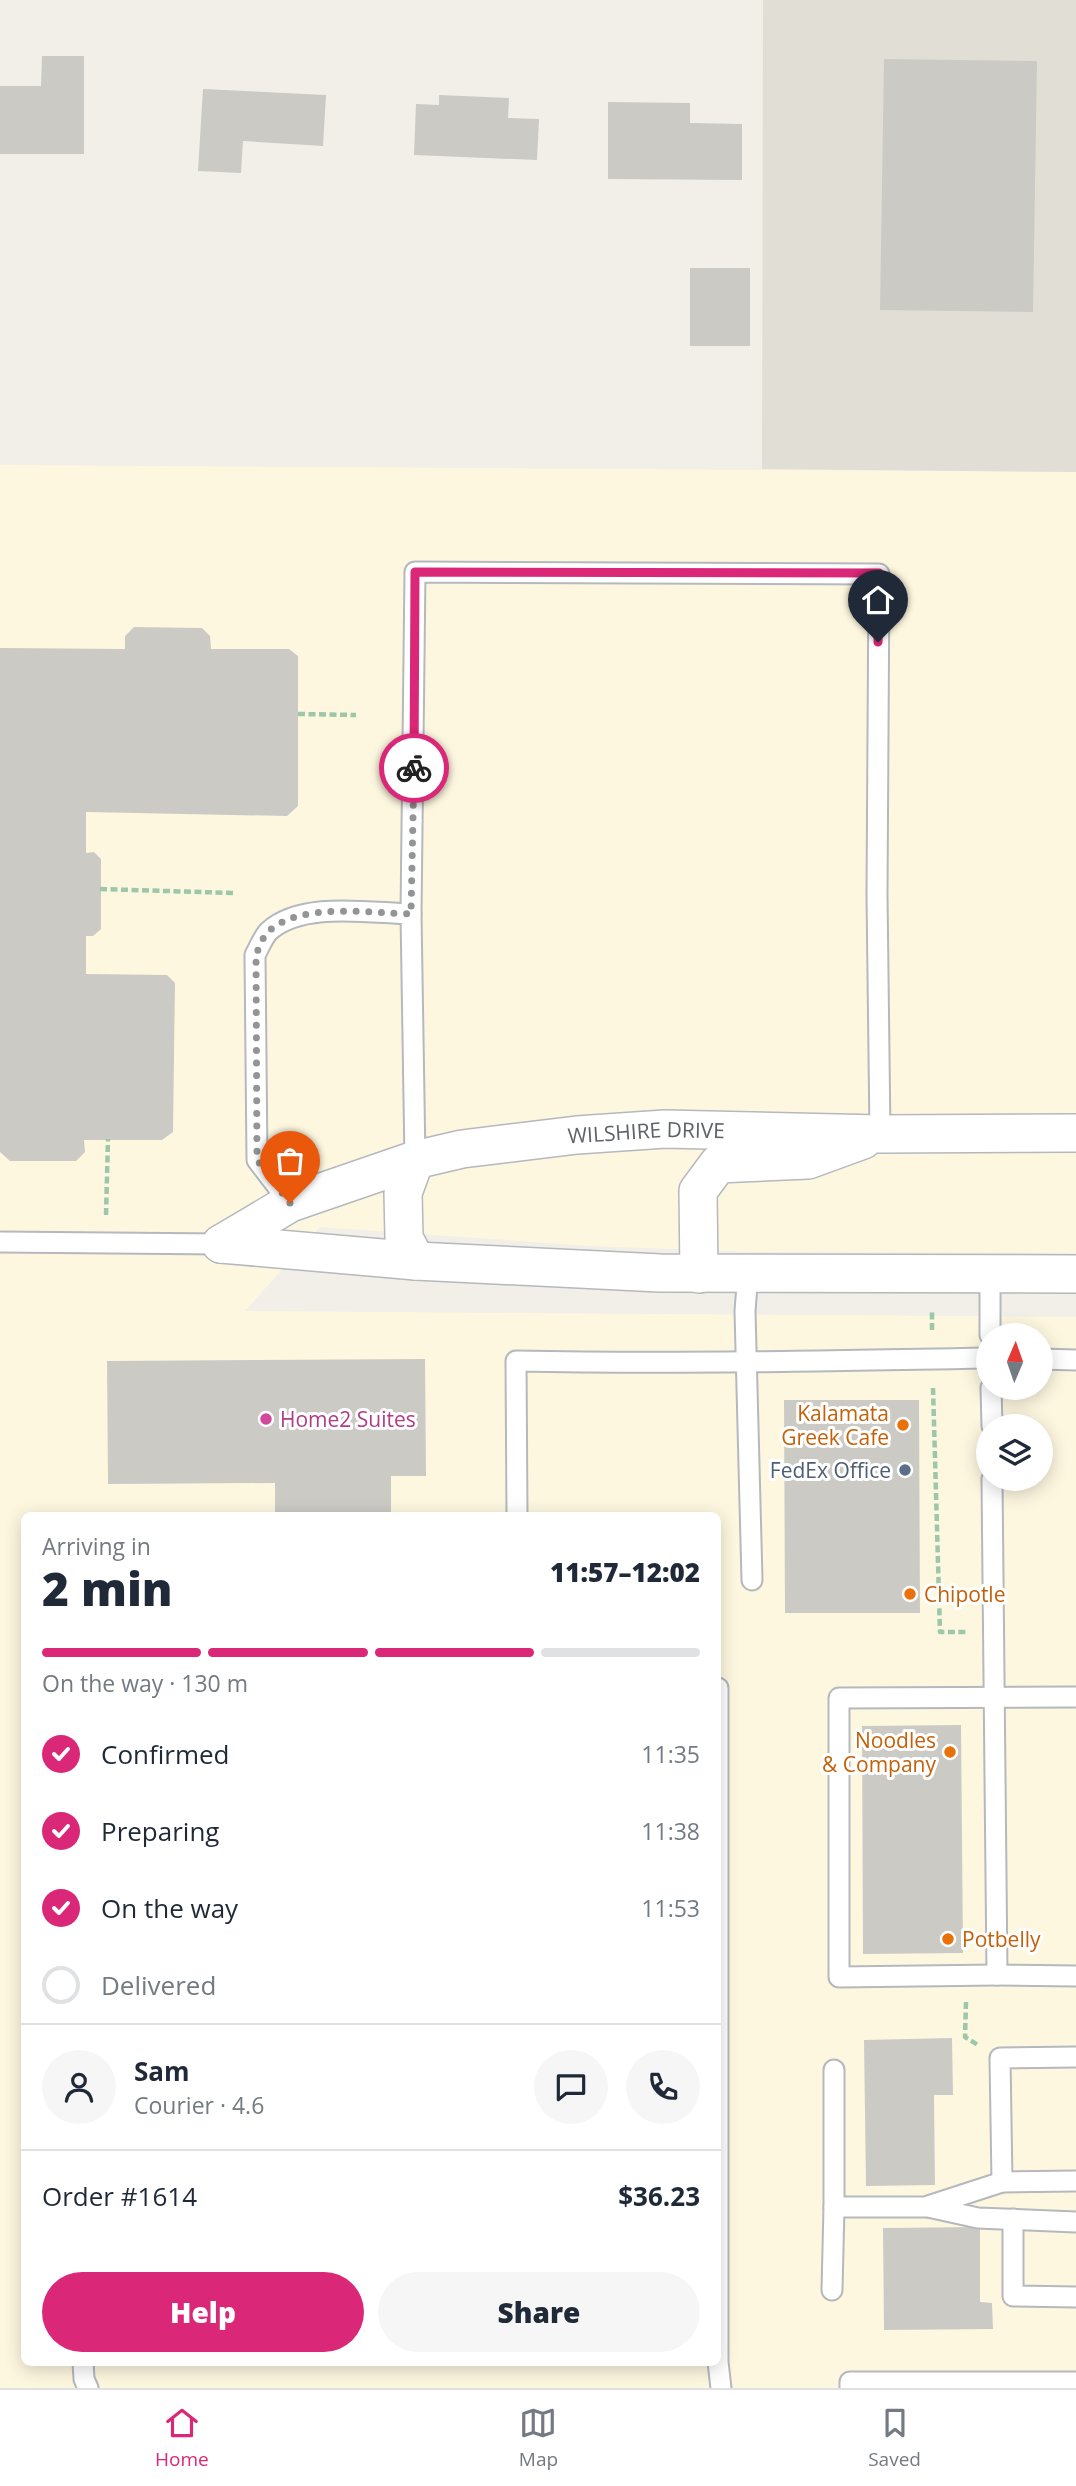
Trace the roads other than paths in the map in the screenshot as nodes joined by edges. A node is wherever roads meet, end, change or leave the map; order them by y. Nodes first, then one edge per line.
1 (411, 914) junction
2 (1076, 1133) edge
3 (880, 1134) junction
4 (415, 1160) junction
5 (290, 1203) junction
6 (0, 1242) edge
7 (221, 1244) junction
8 (416, 1261) junction
9 (748, 1273) junction
10 (699, 1274) junction
11 (990, 1274) junction
12 (1076, 1274) edge
13 (990, 1323) edge
14 (976, 1358) edge
15 (1054, 1359) edge
16 (747, 1360) junction
17 (1076, 1360) edge
18 (992, 1491) edge
19 (517, 1512) edge
20 (752, 1580) dead end
21 (995, 1697) junction
22 (1076, 1697) edge
23 (997, 1976) junction
24 (1076, 1976) edge
25 (1076, 2057) edge
26 (834, 2070) dead end
27 (1076, 2181) edge
28 (1002, 2182) junction
29 (834, 2207) junction
30 (925, 2207) junction
31 (1013, 2219) junction
32 (1076, 2222) edge
33 (832, 2290) dead end
34 (1076, 2297) edge
35 (83, 2366) edge
36 (718, 2366) edge
37 (1076, 2382) edge
38 (88, 2388) edge
39 (721, 2388) edge
40 (850, 2388) edge

1 - 3 lane
1 - 4 lane
1 - 5 lane
2 - 3 street, WILSHIRE DRIVE
3 - 4 street, WILSHIRE DRIVE
3 - 10 street, WILSHIRE DRIVE
4 - 5 street, WILSHIRE DRIVE
4 - 8 street
5 - 7 street, WILSHIRE DRIVE
6 - 7 lane
7 - 8 street
8 - 10 street
9 - 10 street
9 - 11 street
9 - 16 lane
11 - 12 street
11 - 13 lane
14 - 16 lane
15 - 17 lane
16 - 19 lane
16 - 20 lane
18 - 21 lane
21 - 22 lane
21 - 23 lane
21 - 23 lane
23 - 24 lane
25 - 28 lane
26 - 29 lane
27 - 28 lane
28 - 30 lane
29 - 30 lane
29 - 33 lane
30 - 31 lane
31 - 32 lane
31 - 34 lane
35 - 38 lane
36 - 39 lane
37 - 40 lane

